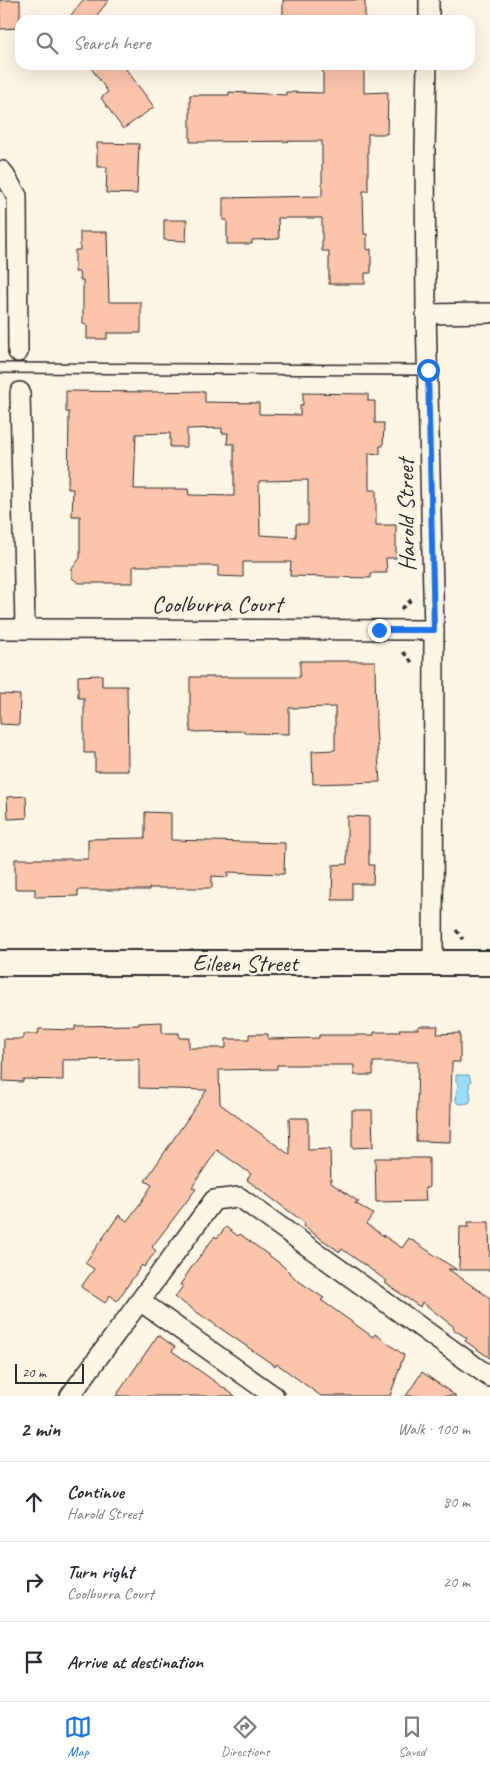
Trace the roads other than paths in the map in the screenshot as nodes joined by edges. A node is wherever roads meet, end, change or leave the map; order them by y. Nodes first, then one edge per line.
1 (429, 0) edge
2 (429, 15) edge
3 (427, 70) edge
4 (0, 171) edge
5 (490, 313) edge
6 (426, 314) junction
7 (18, 352) dead end
8 (0, 368) edge
9 (428, 370) junction
10 (20, 392) dead end
11 (25, 628) junction
12 (0, 629) edge
13 (434, 630) junction
14 (0, 963) edge
15 (433, 964) junction
16 (490, 964) edge
17 (140, 1301) junction
18 (490, 1378) edge
19 (70, 1396) edge
20 (274, 1396) edge

1 - 2 street
3 - 6 street, Harold Street
4 - 7 street
5 - 6 street
6 - 9 street, Harold Street
8 - 9 lane
9 - 13 street, Harold Street
10 - 11 street
11 - 12 street, Coolburra Court
11 - 13 street, Coolburra Court
13 - 15 street, Harold Street
14 - 15 street, Eileen Street
15 - 16 street, Eileen Street
17 - 18 street
17 - 19 street
17 - 20 street

